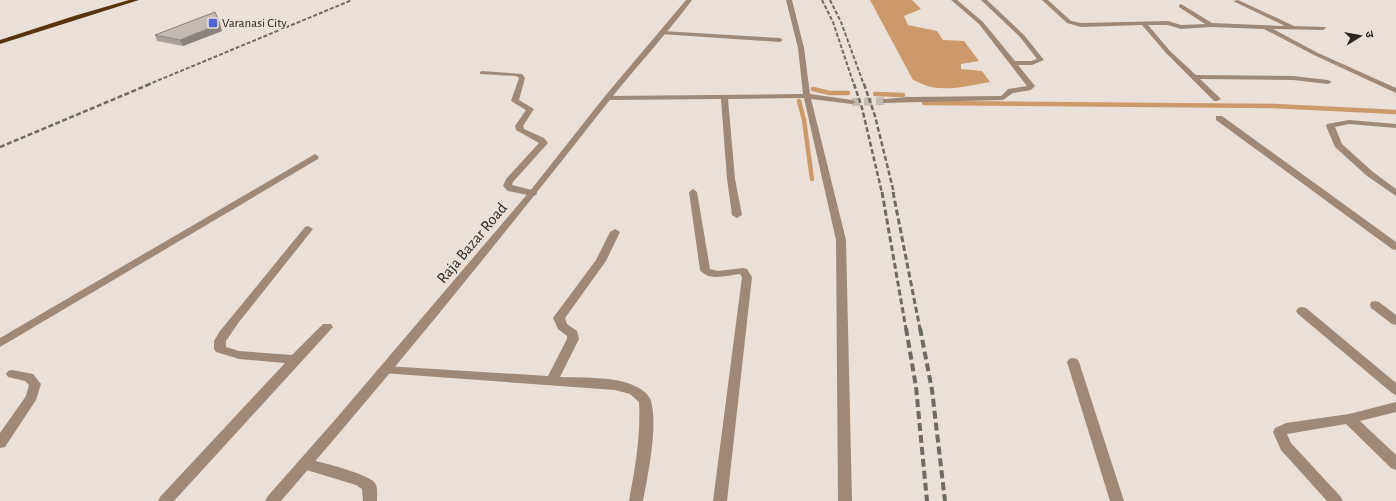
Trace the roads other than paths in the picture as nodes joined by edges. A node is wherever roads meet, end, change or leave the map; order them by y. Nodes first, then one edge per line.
1 (120, 0) edge
2 (136, 0) edge
3 (689, 0) edge
4 (789, 0) edge
5 (954, 0) edge
6 (984, 0) edge
7 (1045, 0) edge
8 (1236, 2) dead end
9 (1182, 6) dead end
10 (1144, 24) junction
11 (1211, 25) junction
12 (1264, 27) junction
13 (1295, 28) junction
14 (1323, 28) dead end
15 (662, 33) junction
16 (0, 37) edge
17 (780, 40) dead end
18 (0, 42) edge
19 (1013, 63) junction
20 (482, 73) dead end
21 (1195, 77) junction
22 (1328, 82) dead end
23 (1396, 90) edge
24 (807, 96) junction
25 (724, 97) junction
26 (608, 98) junction
27 (1217, 99) dead end
28 (886, 101) tunnel mouth
29 (852, 102) tunnel mouth
30 (1219, 118) dead end
31 (1396, 126) edge
32 (314, 157) dead end
33 (693, 192) dead end
34 (533, 193) junction
35 (1396, 193) edge
36 (737, 215) dead end
37 (308, 229) dead end
38 (616, 232) dead end
39 (1396, 246) edge
40 (1375, 305) dead end
41 (1302, 311) dead end
42 (1396, 321) edge
43 (327, 327) dead end
44 (0, 343) edge
45 (295, 359) junction
46 (1073, 362) dead end
47 (386, 370) junction
48 (12, 374) dead end
49 (552, 381) junction
50 (1396, 390) edge
51 (1396, 407) edge
52 (1349, 419) junction
53 (0, 443) edge
54 (305, 464) junction
55 (1396, 464) edge
56 (165, 501) edge
57 (272, 501) edge
58 (370, 501) edge
59 (636, 501) edge
60 (720, 501) edge
61 (845, 501) edge
62 (1117, 501) edge
63 (1336, 501) edge

1 - 16 highway
2 - 18 highway
3 - 15 street, Raja Bazar Road
4 - 24 street
5 - 19 street
6 - 19 street
7 - 10 street
8 - 13 street
9 - 11 street
10 - 11 street
10 - 21 street
11 - 12 street
12 - 13 street
12 - 23 street
13 - 14 street
15 - 17 street
15 - 26 street, Raja Bazar Road
19 - 28 street
20 - 34 street
21 - 22 street
21 - 27 street
24 - 25 street
24 - 29 street
24 - 61 street
25 - 26 street
25 - 36 street
26 - 34 street, Raja Bazar Road
30 - 39 street
31 - 35 street
32 - 44 street
33 - 60 street
34 - 47 street, Raja Bazar Road
37 - 45 street
38 - 49 street
40 - 42 street
41 - 50 street
43 - 45 street
45 - 56 street
46 - 62 street
47 - 49 street
47 - 54 street, Raja Bazar Road
48 - 53 street
49 - 59 street
51 - 52 street
52 - 55 street
52 - 63 street
54 - 57 street, Raja Bazar Road
54 - 58 street

